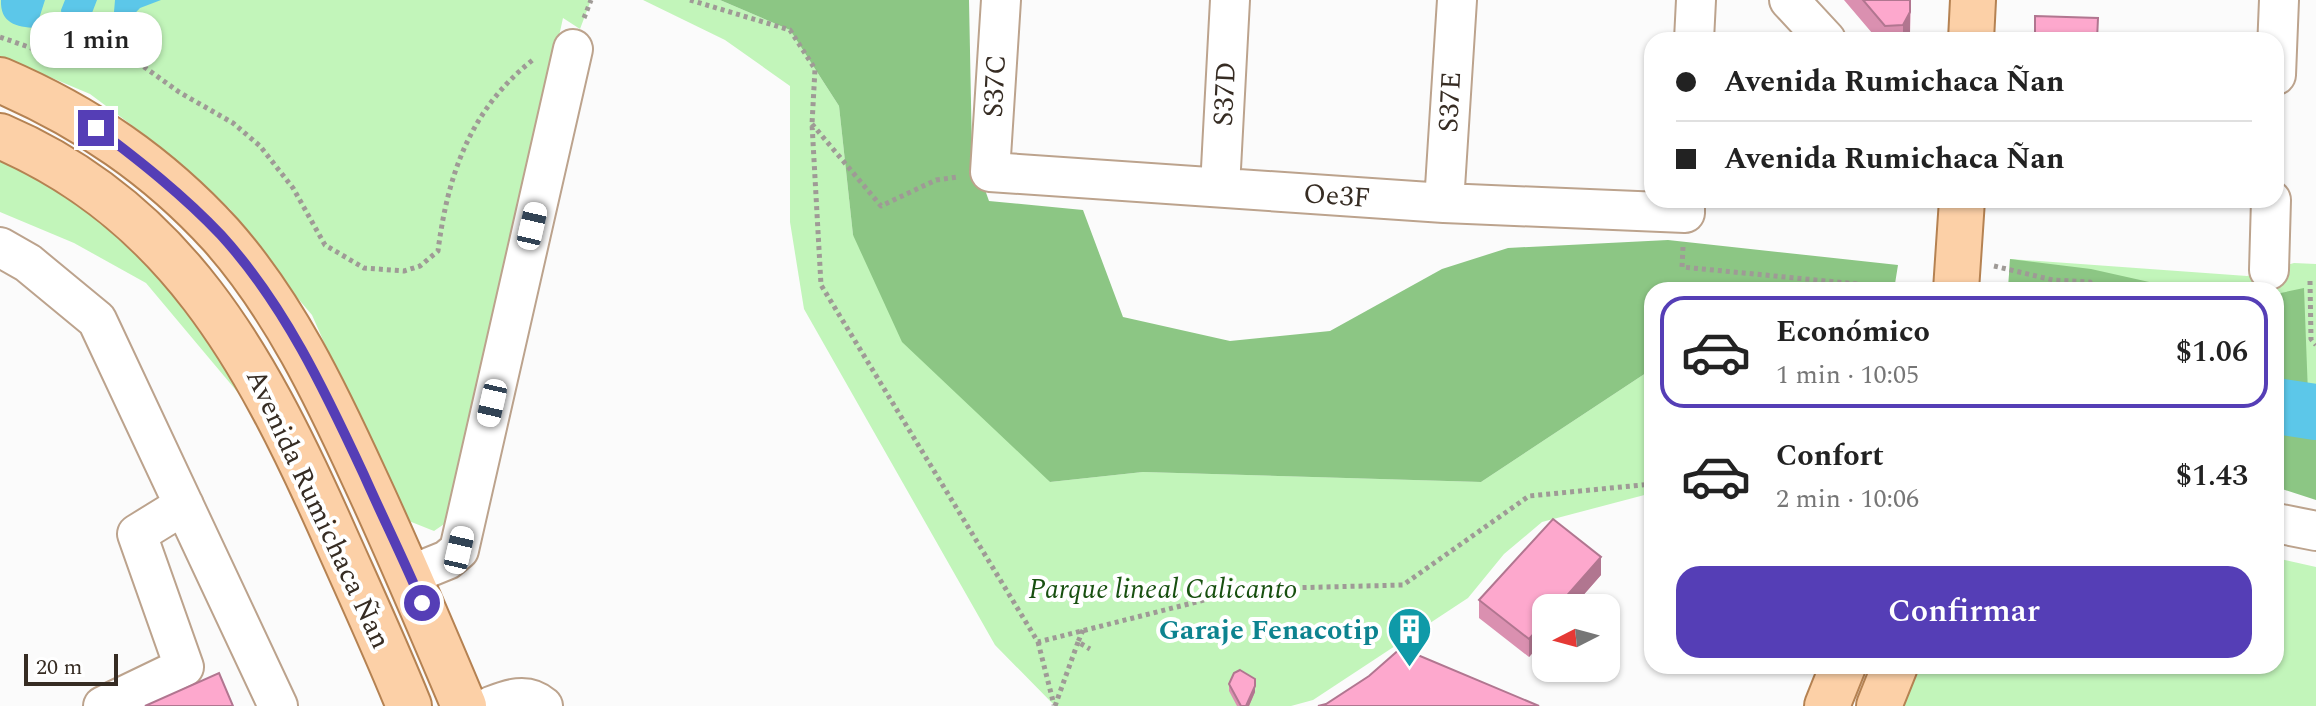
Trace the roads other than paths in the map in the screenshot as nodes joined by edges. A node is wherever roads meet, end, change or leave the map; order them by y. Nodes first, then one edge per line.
1 (1001, 0) edge
2 (1230, 0) edge
3 (1457, 0) edge
4 (1696, 0) edge
5 (1789, 0) edge
6 (1973, 0) edge
7 (2279, 0) edge
8 (1694, 32) edge
9 (1819, 32) edge
10 (1971, 32) edge
11 (2278, 32) edge
12 (573, 49) road end
13 (0, 80) edge
14 (0, 136) edge
15 (990, 172) joint
16 (1220, 187) junction
17 (1444, 203) junction
18 (1644, 205) edge
19 (1961, 208) edge
20 (2271, 208) edge
21 (0, 247) edge
22 (2269, 270) dead end
23 (1957, 274) edge
24 (184, 505) junction
25 (2284, 525) edge
26 (2316, 531) edge
27 (410, 575) junction
28 (1840, 674) edge
29 (1892, 674) edge
30 (103, 706) edge
31 (278, 706) edge
32 (409, 706) edge
33 (464, 706) edge
34 (491, 706) edge
35 (543, 706) edge
36 (1827, 706) edge
37 (1879, 706) edge

1 - 15 street, S37C
2 - 16 street, S37D
3 - 17 street, S37E
4 - 8 street
5 - 9 street
6 - 10 main road
7 - 11 street
12 - 27 street
13 - 27 main road, Avenida Rumichaca Ñan
14 - 32 main road, Avenida Rumichaca Ñan
15 - 16 street, Oe3F
16 - 17 street, Oe3F
17 - 18 street, Oe3F
19 - 23 main road
20 - 22 street
21 - 24 street
24 - 30 street
24 - 31 street
25 - 26 street
27 - 33 main road, Avenida Rumichaca Ñan
28 - 36 main road
29 - 37 main road
34 - 35 street

